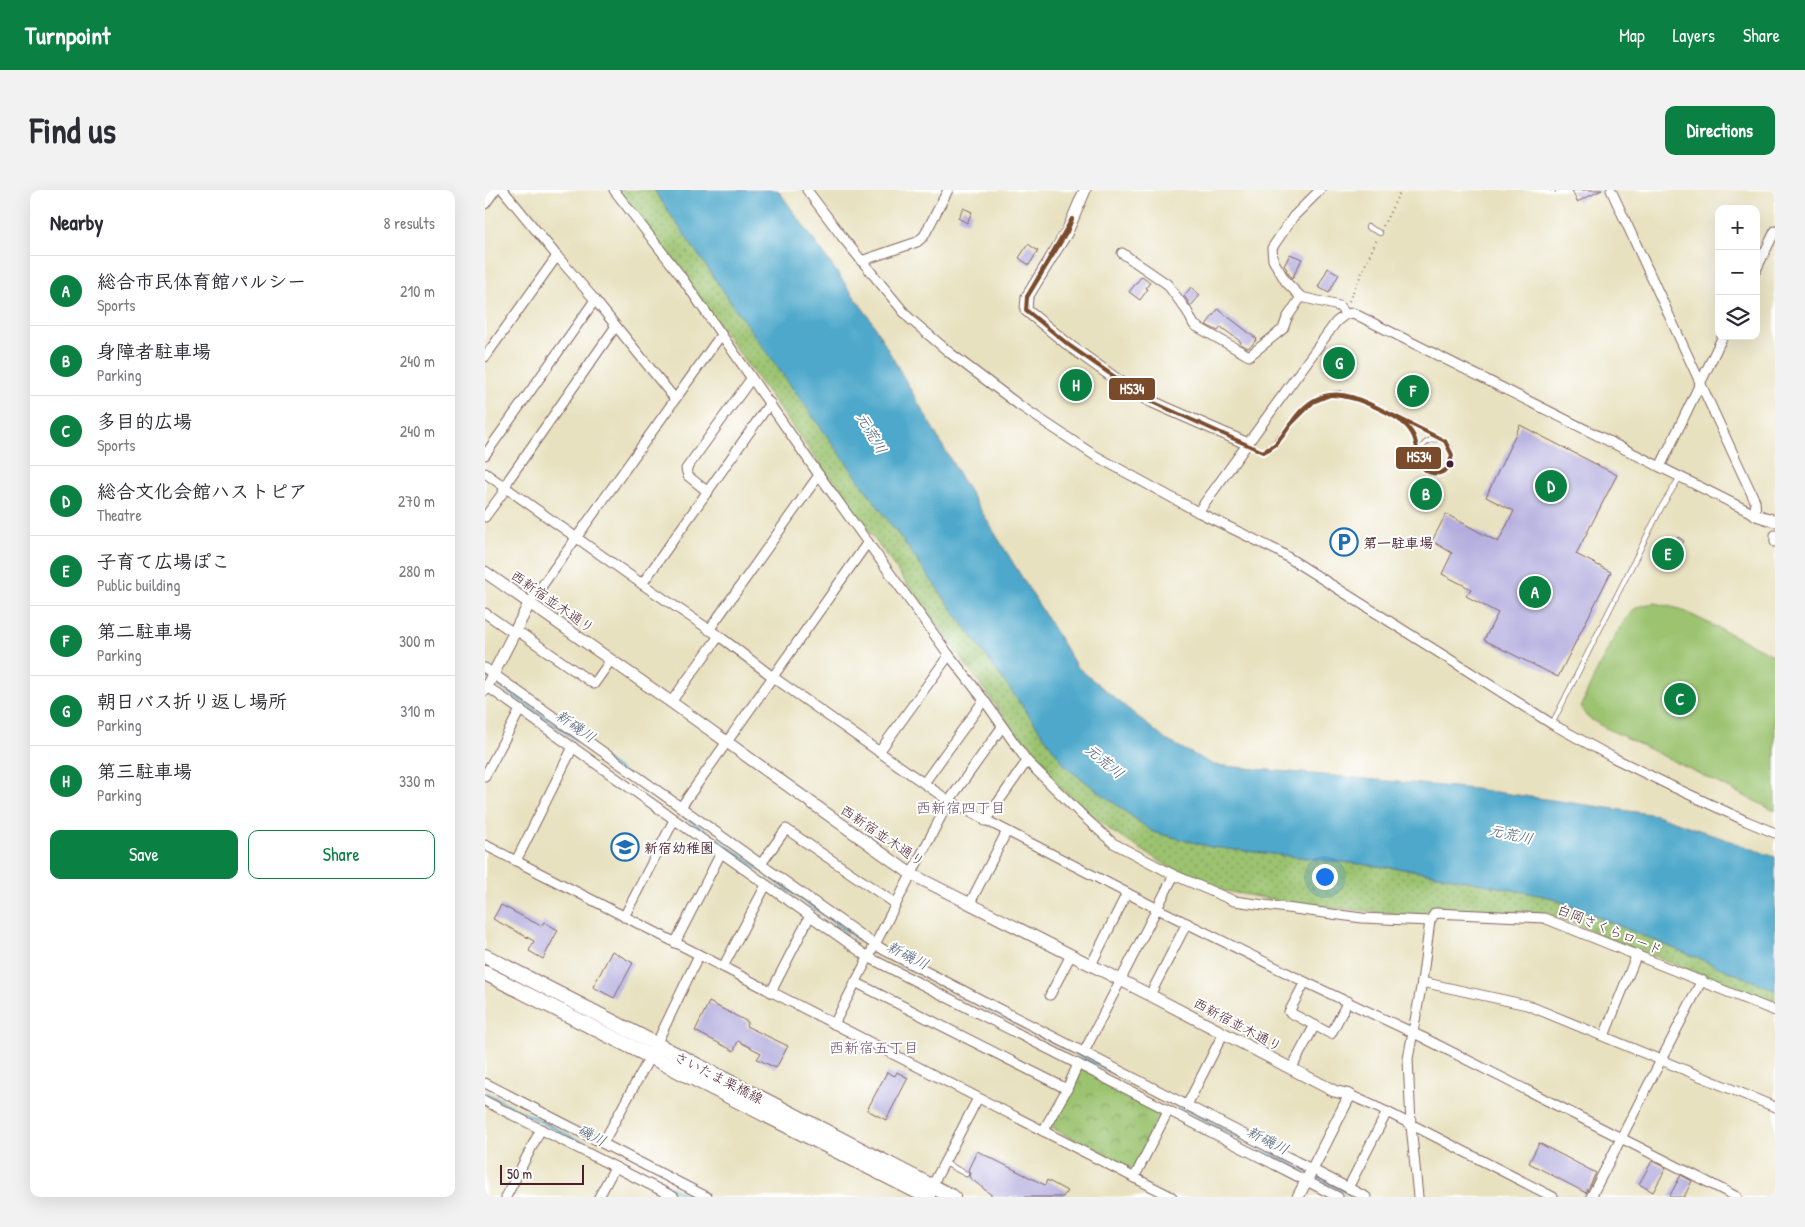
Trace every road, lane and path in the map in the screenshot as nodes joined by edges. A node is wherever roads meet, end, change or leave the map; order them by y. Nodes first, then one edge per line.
1 (495, 190) edge
2 (503, 190) edge
3 (614, 190) edge
4 (807, 190) edge
5 (948, 190) edge
6 (1085, 190) edge
7 (1320, 190) edge
8 (1401, 190) edge
9 (1551, 190) edge
10 (1557, 190) edge
11 (1611, 190) edge
12 (485, 204) edge
13 (1368, 227) dead end
14 (1775, 232) edge
15 (1380, 233) junction
16 (1122, 253) dead end
17 (557, 256) junction
18 (861, 261) junction
19 (1760, 262) edge
20 (1301, 298) junction
21 (595, 300) junction
22 (1346, 314) junction
23 (616, 326) junction
24 (721, 335) junction
25 (1721, 340) edge
26 (485, 357) edge
27 (751, 379) junction
28 (1701, 382) junction
29 (675, 399) junction
30 (770, 403) junction
31 (1388, 412) junction
32 (1445, 441) junction
33 (1248, 444) junction
34 (1419, 452) junction
35 (485, 455) edge
36 (1660, 467) junction
37 (485, 472) edge
38 (819, 475) junction
39 (1680, 477) junction
40 (504, 486) junction
41 (708, 492) junction
42 (1198, 512) junction
43 (1756, 515) junction
44 (485, 517) edge
45 (1775, 521) edge
46 (1775, 535) edge
47 (577, 537) junction
48 (869, 542) junction
49 (1775, 542) edge
50 (485, 572) edge
51 (642, 584) junction
52 (529, 604) junction
53 (485, 613) edge
54 (709, 630) junction
55 (515, 632) junction
56 (719, 636) junction
57 (949, 655) junction
58 (611, 660) junction
59 (773, 677) junction
60 (488, 681) edge
61 (984, 700) junction
62 (671, 702) junction
63 (520, 710) junction
64 (1552, 724) junction
65 (1002, 727) junction
66 (726, 743) junction
67 (573, 747) junction
68 (879, 752) junction
69 (1027, 761) junction
70 (485, 776) edge
71 (923, 783) junction
72 (949, 802) junction
73 (681, 807) junction
74 (674, 820) junction
75 (985, 820) junction
76 (1007, 831) junction
77 (1775, 833) edge
78 (485, 846) edge
79 (721, 853) junction
80 (516, 861) junction
81 (761, 864) junction
82 (911, 874) junction
83 (1174, 875) junction
84 (766, 885) junction
85 (1127, 893) junction
86 (970, 903) junction
87 (896, 904) junction
88 (1158, 909) junction
89 (810, 916) junction
90 (625, 917) junction
91 (1430, 921) junction
92 (1187, 923) junction
93 (675, 943) junction
94 (875, 944) junction
95 (1071, 954) junction
96 (1637, 954) junction
97 (699, 955) junction
98 (485, 956) edge
99 (868, 957) junction
100 (1091, 965) junction
101 (723, 967) junction
102 (485, 973) edge
103 (1702, 980) junction
104 (1121, 981) junction
105 (855, 982) junction
106 (1305, 982) junction
107 (1422, 982) junction
108 (771, 992) junction
109 (1050, 995) dead end
110 (1150, 995) junction
111 (1348, 1001) junction
112 (1775, 1011) edge
113 (834, 1024) junction
114 (1315, 1025) junction
115 (1413, 1032) junction
116 (1223, 1034) junction
117 (1604, 1036) junction
118 (653, 1050) junction
119 (1084, 1052) junction
120 (1661, 1060) junction
121 (1078, 1064) junction
122 (1291, 1069) junction
123 (485, 1083) edge
124 (1067, 1089) junction
125 (1350, 1095) junction
126 (978, 1098) junction
127 (485, 1102) edge
128 (1187, 1105) junction
129 (1775, 1106) edge
130 (1168, 1111) junction
131 (1387, 1112) junction
132 (1411, 1125) junction
133 (541, 1129) junction
134 (1043, 1132) junction
135 (1621, 1138) junction
136 (603, 1143) junction
137 (944, 1163) junction
138 (615, 1167) junction
139 (1312, 1169) junction
140 (966, 1174) dead end
141 (1134, 1178) junction
142 (1306, 1181) junction
143 (1348, 1188) junction
144 (928, 1194) edge
145 (506, 1197) edge
146 (599, 1197) edge
147 (674, 1197) edge
148 (707, 1197) edge
149 (953, 1197) edge
150 (1172, 1197) edge
151 (1298, 1197) edge
152 (1338, 1197) edge
153 (1366, 1197) edge
154 (1418, 1197) edge
155 (1553, 1197) edge
156 (1591, 1197) edge
157 (1737, 1197) edge

1 - 12 street
2 - 17 street
3 - 24 street
4 - 18 street
5 - 18 street
6 - 33 street
7 - 20 street
8 - 15 path
9 - 10 path
11 - 28 street
13 - 15 lane
14 - 19 street
15 - 22 path
16 - 20 street
17 - 21 street
17 - 26 street
18 - 42 street
20 - 22 street
21 - 23 street
21 - 35 street
22 - 33 street
22 - 36 street
23 - 29 street
23 - 40 street
24 - 27 street
24 - 29 street
25 - 28 street
27 - 30 street
27 - 41 street
28 - 36 street
28 - 43 street
29 - 47 street
30 - 38 street
30 - 41 street
31 - 32 lane
31 - 33 lane
31 - 34 lane
32 - 34 lane
32 - 34 lane
33 - 42 street
36 - 39 street
37 - 40 street
38 - 48 street
38 - 54 street
39 - 43 street
39 - 64 lane
40 - 44 street
40 - 47 street
41 - 51 street
42 - 64 street
43 - 45 street
46 - 49 street
47 - 51 street
47 - 52 street
48 - 57 street
48 - 59 street
50 - 52 street, 西新宿並木通り
51 - 54 street
52 - 55 street
52 - 58 street, 西新宿並木通り
53 - 55 street
54 - 56 street
55 - 58 street
55 - 60 street
56 - 59 street
56 - 62 street
57 - 61 street
57 - 68 street
58 - 62 street, 西新宿並木通り
59 - 66 street
59 - 68 street
60 - 63 street
60 - 73 street
61 - 65 street
61 - 71 street
62 - 66 street, 西新宿並木通り
63 - 67 street
63 - 70 street
64 - 77 street
65 - 69 street
65 - 72 street
66 - 73 street
66 - 82 street, 西新宿並木通り
67 - 74 street
67 - 80 street
68 - 71 street
69 - 75 street
69 - 83 street
71 - 72 street
72 - 75 street
72 - 82 street
73 - 81 street
74 - 79 street
74 - 90 street
75 - 76 street
76 - 85 street
76 - 86 street
78 - 80 street
79 - 84 street
79 - 93 street
80 - 90 street
81 - 87 street
81 - 94 street
82 - 86 street, 西新宿並木通り
82 - 87 street
83 - 88 street
83 - 91 street
84 - 89 street
84 - 101 street
85 - 88 street
85 - 100 street
86 - 95 street, 西新宿並木通り
87 - 94 street
88 - 92 street
88 - 104 street
89 - 99 street
89 - 108 street
90 - 93 street
91 - 96 street, 白岡さくらロード
91 - 107 street
92 - 106 street
92 - 110 street
93 - 97 street
94 - 99 street
94 - 119 street
95 - 100 street, 西新宿並木通り
95 - 109 street
96 - 103 street, 白岡さくらロード
96 - 117 street
97 - 101 street
97 - 118 street
98 - 118 main road, さいたま栗橋線
99 - 105 street
99 - 121 street
100 - 104 street, 西新宿並木通り
101 - 108 street
102 - 118 main road, さいたま栗橋線
103 - 112 street, 白岡さくらロード
103 - 120 street
104 - 110 street, 西新宿並木通り
104 - 119 street
105 - 113 street
105 - 124 street
106 - 111 street
106 - 114 street
107 - 115 street
107 - 117 street
108 - 113 street
110 - 116 street, 西新宿並木通り
111 - 114 street
111 - 115 street
113 - 126 street
114 - 122 street
115 - 132 street
115 - 135 street
116 - 122 street, 西新宿並木通り
116 - 128 street
117 - 120 street
118 - 136 street
118 - 144 main road, さいたま栗橋線
119 - 128 street
120 - 129 street
120 - 135 street
121 - 124 street
121 - 130 street
122 - 125 street, 西新宿並木通り
123 - 136 street
124 - 134 street
125 - 131 street
125 - 139 street
126 - 134 street
126 - 137 street
127 - 133 street
128 - 139 street
130 - 141 street
130 - 142 street
131 - 132 street
131 - 143 street
132 - 154 street
132 - 155 street
133 - 138 street
133 - 145 street
134 - 141 street
135 - 156 street
135 - 157 street
136 - 148 street
137 - 140 lane
137 - 144 street
138 - 146 street
138 - 147 street
139 - 142 street
139 - 143 street
141 - 150 street
142 - 151 street
142 - 152 street
143 - 153 street
144 - 149 main road, さいたま栗橋線

